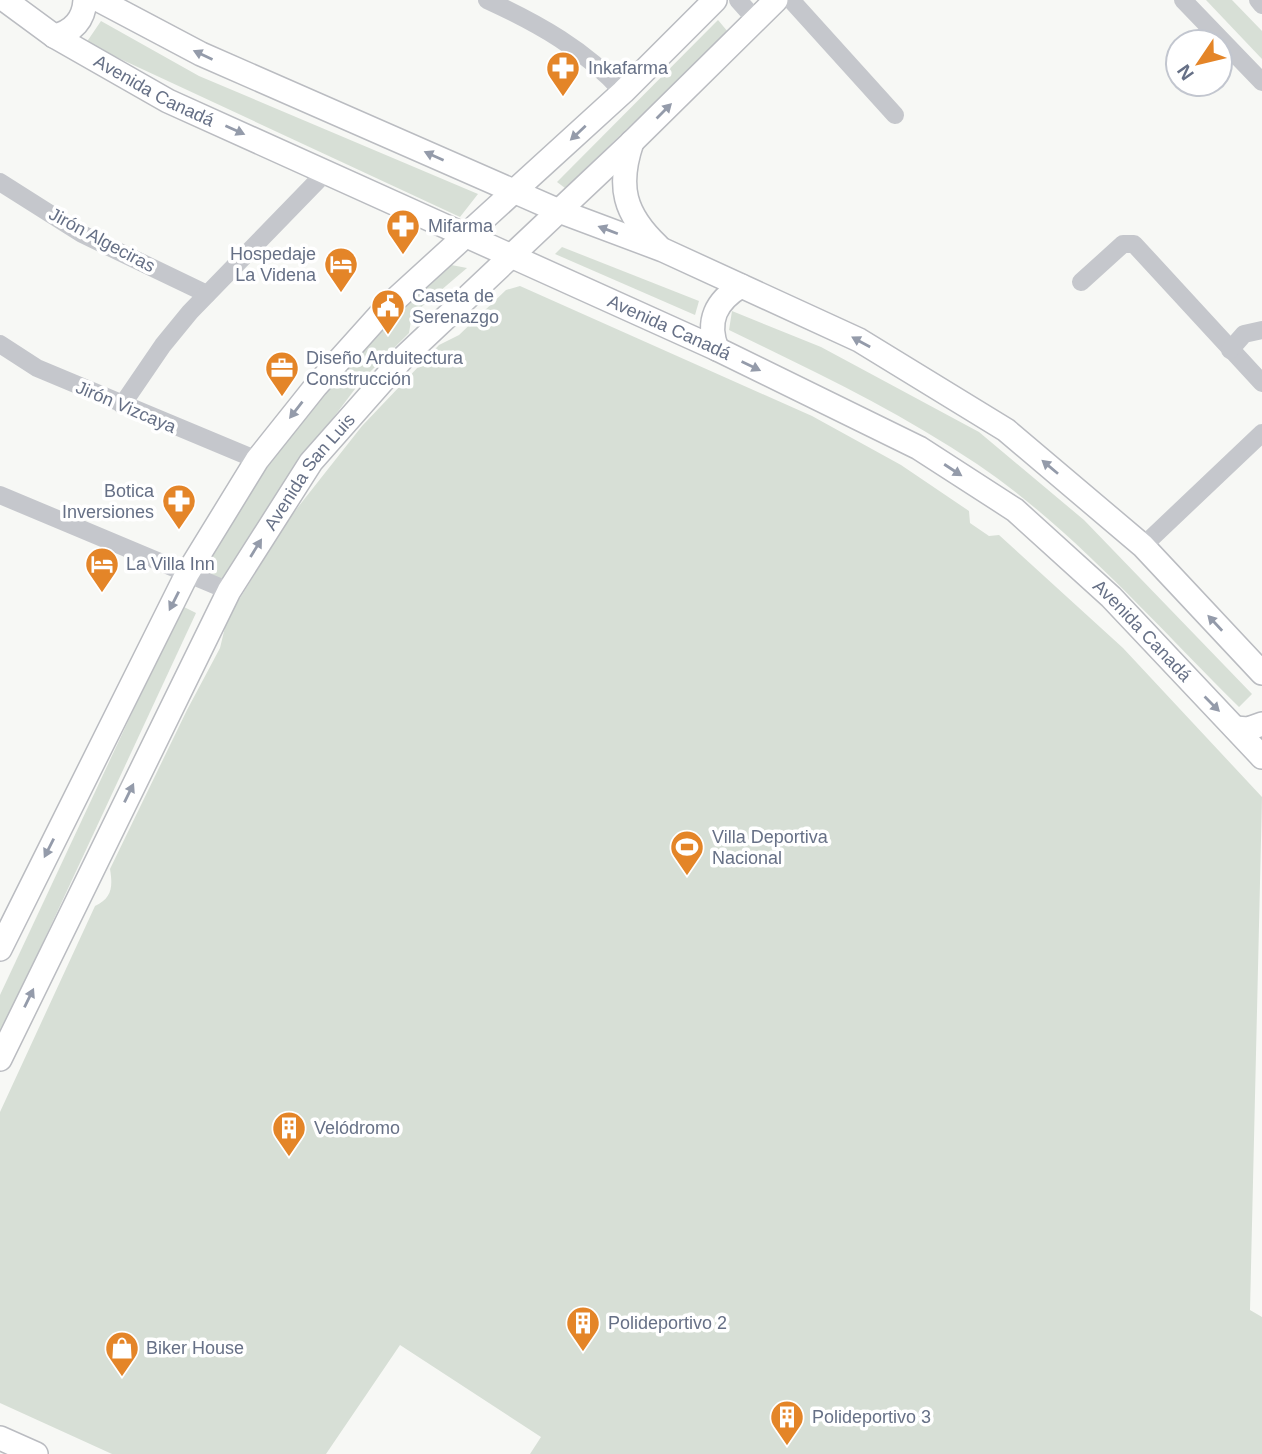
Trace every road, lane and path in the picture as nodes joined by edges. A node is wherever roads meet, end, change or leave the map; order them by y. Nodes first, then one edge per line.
1 (5, 0) edge
2 (85, 0) edge
3 (99, 0) edge
4 (487, 0) edge
5 (715, 0) edge
6 (738, 0) edge
7 (776, 0) edge
8 (791, 0) edge
9 (1183, 0) edge
10 (1258, 0) edge
11 (1262, 5) edge
12 (755, 19) junction
13 (54, 36) junction
14 (1262, 82) edge
15 (623, 92) junction
16 (895, 115) dead end
17 (632, 142) junction
18 (327, 171) junction
19 (0, 182) edge
20 (514, 191) junction
21 (559, 211) junction
22 (465, 235) junction
23 (663, 250) junction
24 (512, 255) junction
25 (1081, 282) dead end
26 (741, 286) junction
27 (206, 294) junction
28 (1262, 330) edge
29 (0, 344) edge
30 (718, 349) junction
31 (1230, 350) junction
32 (1262, 383) edge
33 (122, 405) junction
34 (1262, 433) edge
35 (257, 460) junction
36 (0, 495) edge
37 (1143, 545) junction
38 (187, 574) junction
39 (229, 591) junction
40 (1262, 673) edge
41 (1262, 724) edge
42 (1236, 728) junction
43 (1262, 757) edge
44 (0, 949) edge
45 (0, 1059) edge
46 (0, 1438) edge
47 (36, 1454) edge

1 - 13 main road, Avenida Canadá
2 - 13 main road
20 -> 3 main road
4 - 15 street
5 - 15 main road
6 - 12 street
7 - 12 main road, Avenida San Luis
8 - 16 street
9 - 14 street
10 - 11 street
17 -> 12 main road, Avenida San Luis
13 -> 18 main road, Avenida Canadá
15 -> 20 main road
17 - 21 main road, Avenida San Luis
17 - 23 main road
18 - 22 main road, Avenida Canadá
18 - 27 street
19 - 27 street, Jirón Algeciras
20 - 21 main road
20 - 22 main road
23 -> 21 main road
21 - 24 main road, Avenida San Luis
22 - 24 main road, Avenida Canadá
22 -> 35 main road
23 - 26 main road
24 - 30 main road, Avenida Canadá
39 -> 24 main road, Avenida San Luis
25 - 31 street
26 - 30 main road
37 -> 26 main road
27 - 33 street
28 - 31 street
29 - 33 street, Jirón Vizcaya
30 -> 42 main road, Avenida Canadá
31 - 32 street
33 - 35 street, Jirón Vizcaya
34 - 37 street
35 - 38 main road
36 - 38 street
40 -> 37 main road
38 - 39 street
38 -> 44 main road
45 -> 39 main road, Avenida San Luis
41 - 42 main road
42 - 43 main road, Avenida Canadá
46 - 47 main road

